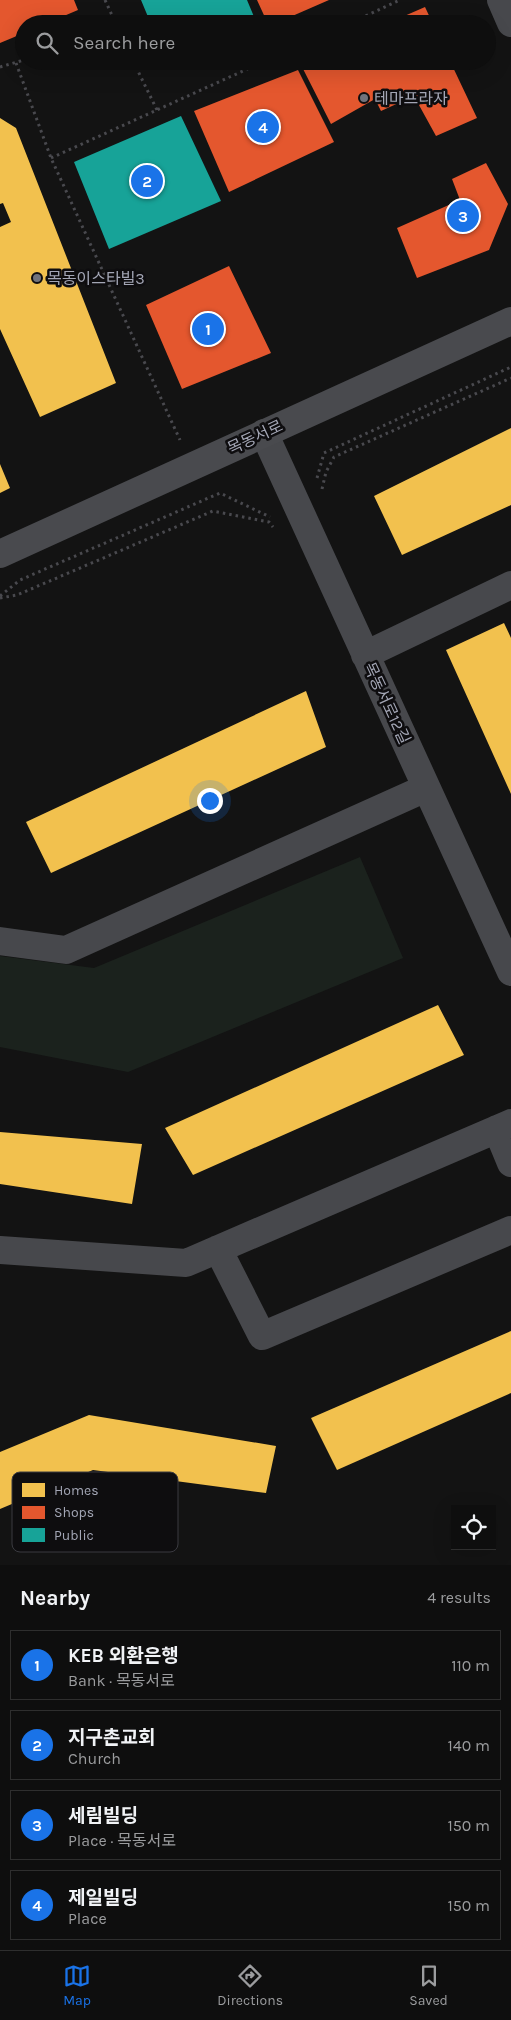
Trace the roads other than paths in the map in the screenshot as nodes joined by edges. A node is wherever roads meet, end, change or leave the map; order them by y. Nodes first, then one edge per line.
1 (501, 0) edge
2 (511, 23) edge
3 (511, 321) edge
4 (264, 433) junction
5 (0, 554) edge
6 (511, 585) edge
7 (365, 655) junction
8 (426, 788) junction
9 (0, 941) edge
10 (511, 972) edge
11 (504, 1126) edge
12 (511, 1163) edge
13 (511, 1230) edge
14 (218, 1249) junction
15 (0, 1250) edge

1 - 2 street
3 - 4 main road, 목동서로
4 - 5 main road, 목동서로
4 - 7 street, 목동서로12길
6 - 7 street
7 - 8 street, 목동서로12길
8 - 9 street
8 - 10 street, 목동서로12길
11 - 12 street
11 - 14 street
13 - 14 street
14 - 15 street

